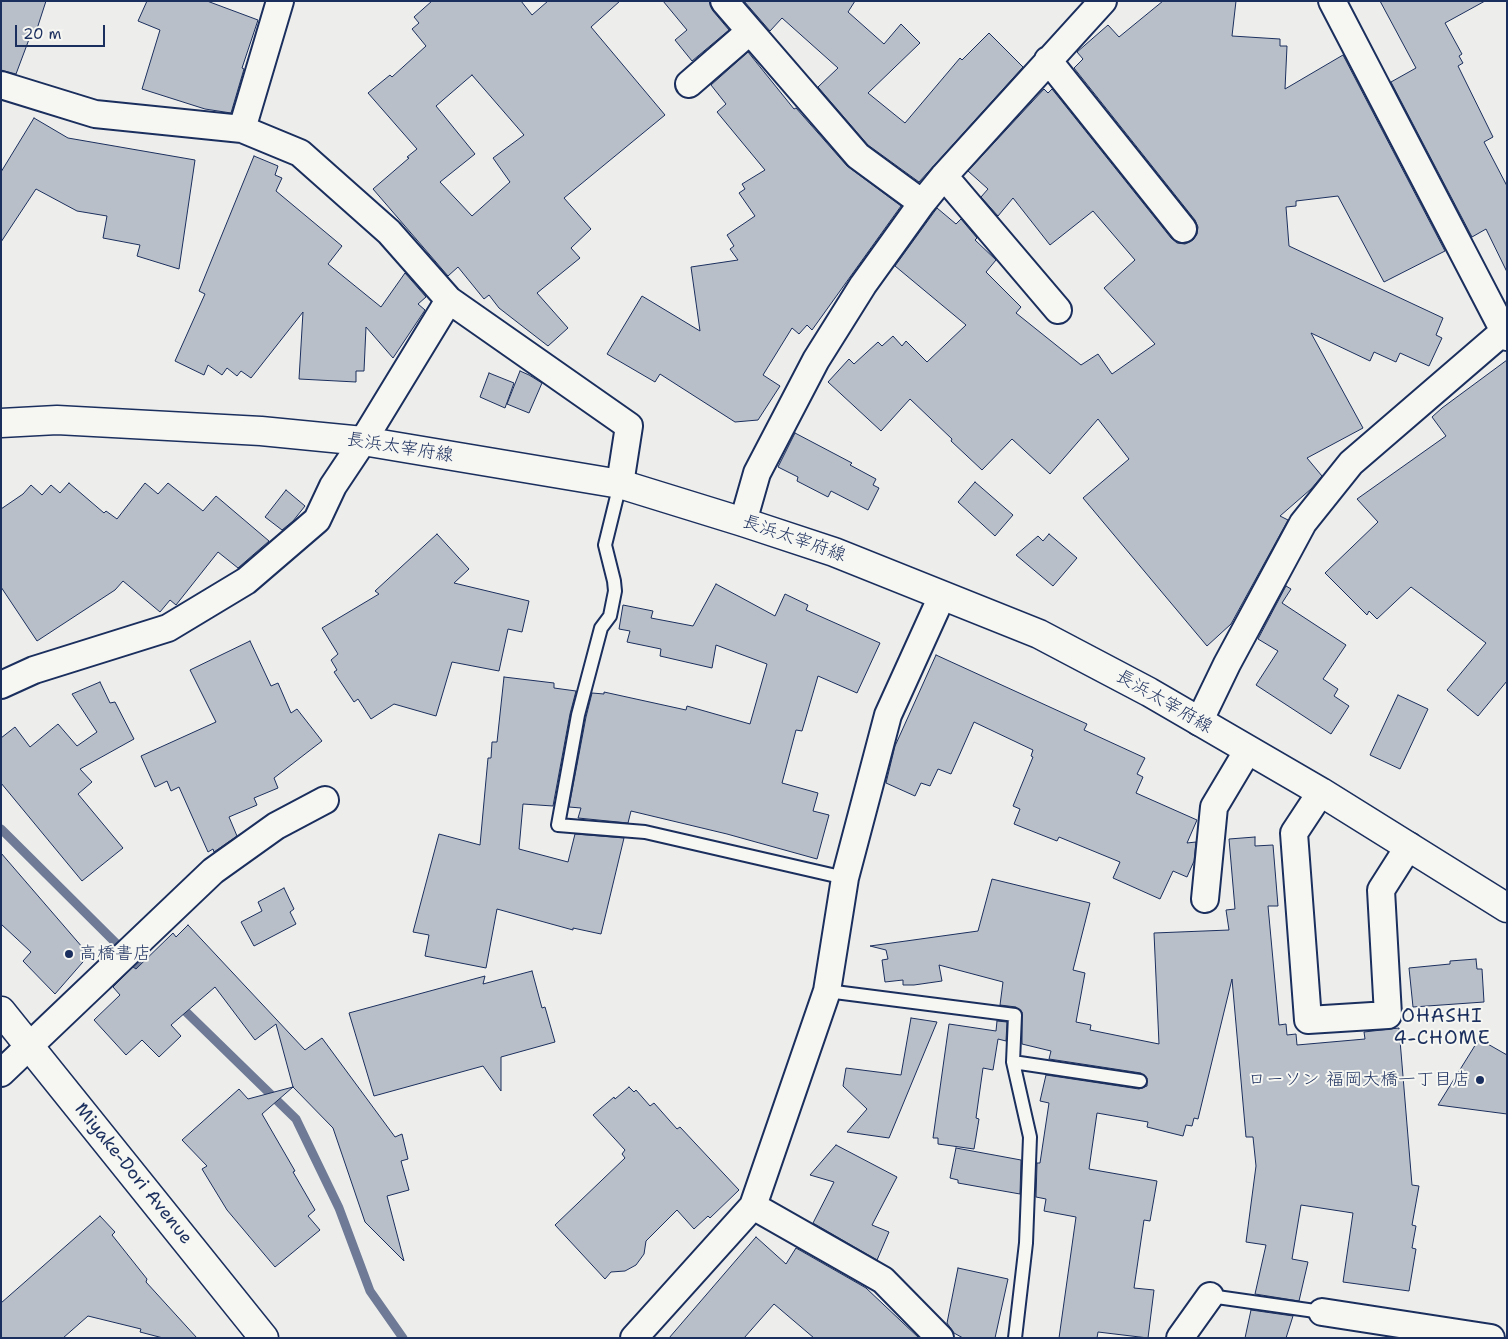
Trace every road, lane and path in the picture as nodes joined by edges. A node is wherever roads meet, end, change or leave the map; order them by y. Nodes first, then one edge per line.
1 (280, 1) edge
2 (724, 1) edge
3 (1103, 1) edge
4 (1332, 1) edge
5 (749, 32) junction
6 (1048, 60) junction
7 (689, 84) dead end
8 (1, 85) edge
9 (242, 129) junction
10 (944, 176) junction
11 (922, 204) junction
12 (1183, 229) dead end
13 (449, 300) junction
14 (1058, 310) dead end
15 (1505, 335) edge
16 (1, 423) edge
17 (363, 441) junction
18 (620, 484) junction
19 (743, 522) junction
20 (942, 596) junction
21 (1, 685) edge
22 (1199, 722) junction
23 (1248, 750) junction
24 (1321, 792) junction
25 (326, 800) dead end
26 (1409, 846) junction
27 (845, 878) junction
28 (1205, 899) dead end
29 (1507, 908) edge
30 (827, 991) junction
31 (1, 1011) edge
32 (30, 1046) junction
33 (1013, 1062) junction
34 (1, 1073) edge
35 (1140, 1081) dead end
36 (753, 1206) junction
37 (1210, 1296) joint
38 (1322, 1312) joint
39 (264, 1338) edge
40 (634, 1338) edge
41 (940, 1338) edge
42 (1015, 1338) edge
43 (1180, 1338) edge
44 (1490, 1338) edge

1 - 9 street
2 - 5 street
3 - 6 street
4 - 15 street
5 - 7 street
5 - 11 street
6 - 10 street
6 - 12 street
8 - 9 street
9 - 13 street
10 - 11 street
10 - 14 street
11 - 19 street
13 - 17 street
13 - 18 street
15 - 22 street
16 - 17 main road, 長浜太宰府線
17 - 18 main road, 長浜太宰府線
17 - 21 street
18 - 19 main road, 長浜太宰府線
18 - 27 lane
19 - 20 main road, 長浜太宰府線
20 - 22 main road, 長浜太宰府線
20 - 27 street
22 - 23 main road, 長浜太宰府線
23 - 24 main road, 長浜太宰府線
23 - 28 street
24 - 26 main road, 長浜太宰府線
24 - 26 street
25 - 32 street
26 - 29 main road, 長浜太宰府線
27 - 30 street
30 - 33 lane
30 - 36 street
31 - 32 main road, Miyake-Dori Avenue
32 - 34 street
32 - 39 main road, Miyake-Dori Avenue
33 - 35 lane
33 - 42 lane
36 - 40 street
36 - 41 street
37 - 38 lane
37 - 43 street
38 - 44 street

